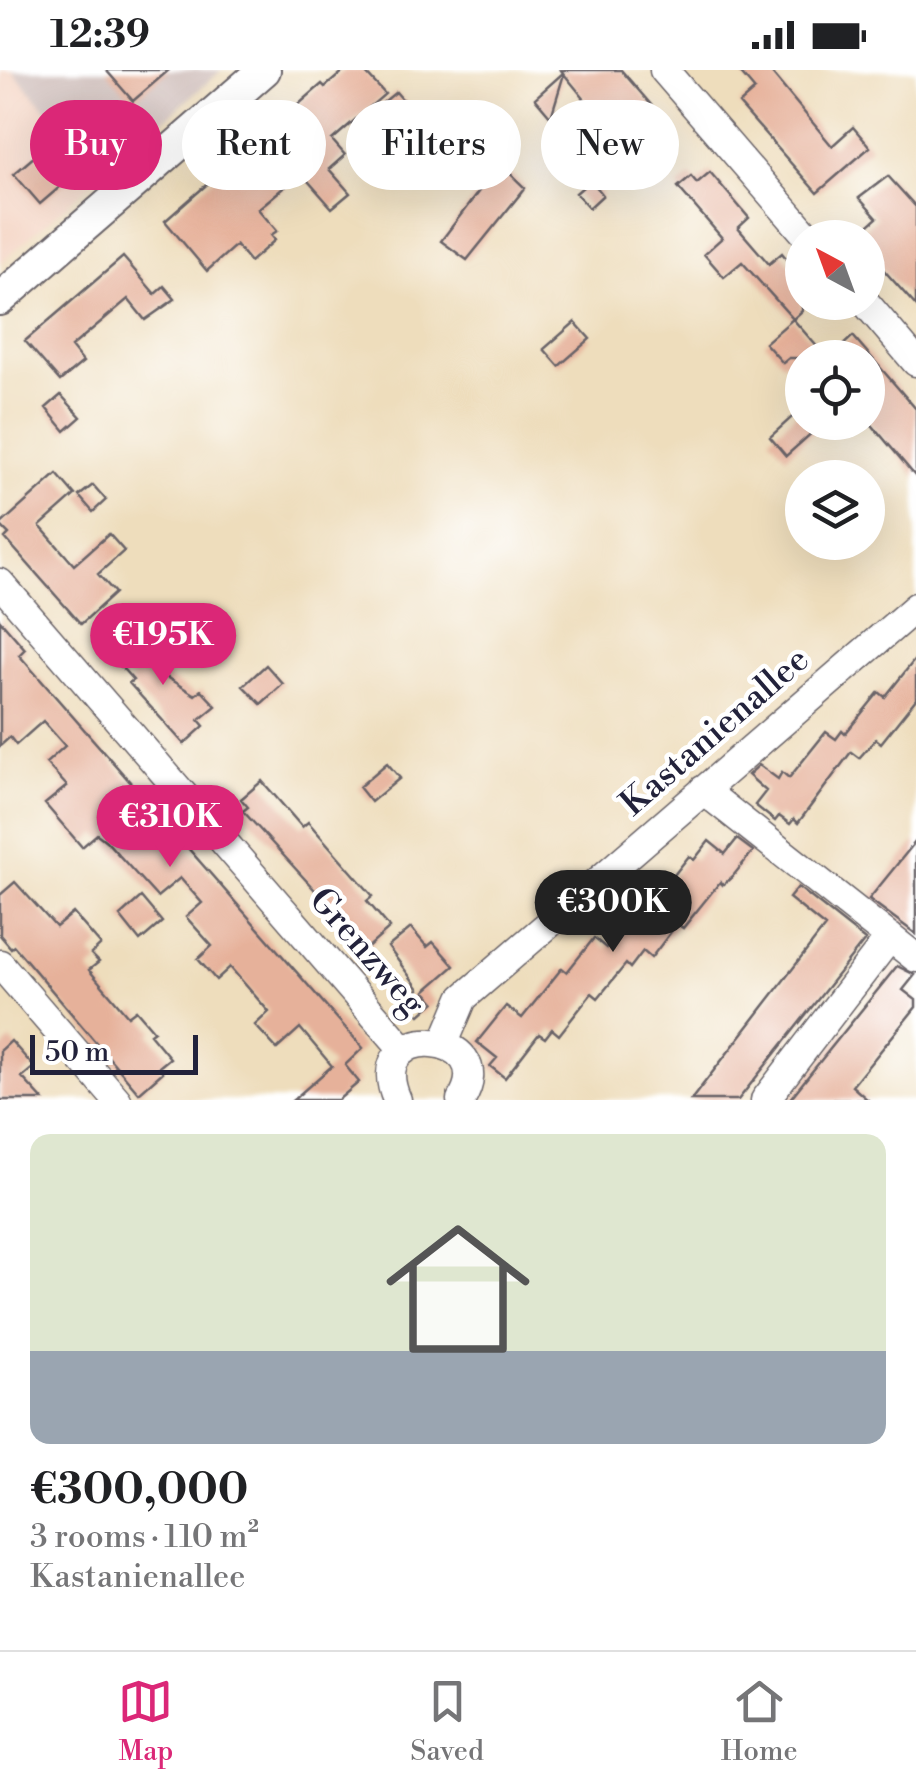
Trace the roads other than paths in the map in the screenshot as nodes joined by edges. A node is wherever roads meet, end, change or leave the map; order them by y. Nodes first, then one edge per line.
1 (264, 70) edge
2 (664, 70) edge
3 (793, 220) edge
4 (0, 299) edge
5 (880, 320) edge
6 (916, 362) edge
7 (0, 582) edge
8 (916, 607) edge
9 (703, 790) junction
10 (908, 947) edge
11 (0, 964) edge
12 (444, 1043) junction
13 (404, 1050) junction
14 (117, 1100) edge
15 (397, 1100) edge
16 (461, 1100) edge
17 (764, 1100) edge

1 - 4 street
2 - 3 street
5 - 6 street
7 - 13 street, Grenzweg
8 - 9 street, Kastanienallee
9 - 10 street
9 - 12 street, Kastanienallee
10 - 17 street
11 - 14 street
12 - 13 street
12 - 16 street
13 - 15 street

